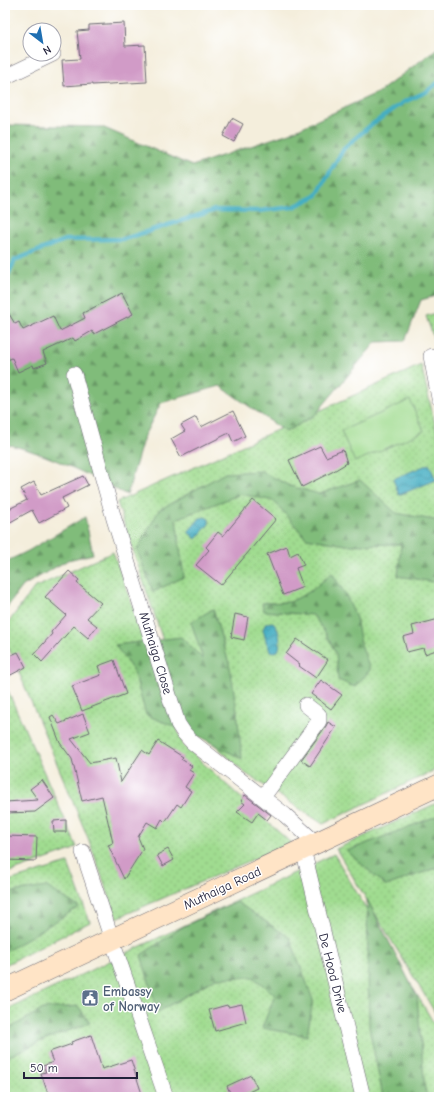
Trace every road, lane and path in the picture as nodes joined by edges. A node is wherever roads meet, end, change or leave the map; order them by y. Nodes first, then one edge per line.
1 (36, 62) edge
2 (5, 77) edge
3 (431, 356) dead end
4 (74, 374) dead end
5 (439, 398) edge
6 (306, 705) dead end
7 (439, 785) edge
8 (263, 797) junction
9 (309, 846) junction
10 (84, 852) dead end
11 (112, 940) junction
12 (5, 990) edge
13 (166, 1097) edge
14 (363, 1097) edge

1 - 2 street
3 - 5 street
4 - 8 street, Muthaiga Close
6 - 8 street
7 - 9 main road, Muthaiga Road
8 - 9 street, Muthaiga Close
9 - 11 main road, Muthaiga Road
9 - 14 street, De Hood Drive
10 - 11 street
11 - 12 main road, Muthaiga Road
11 - 13 street

